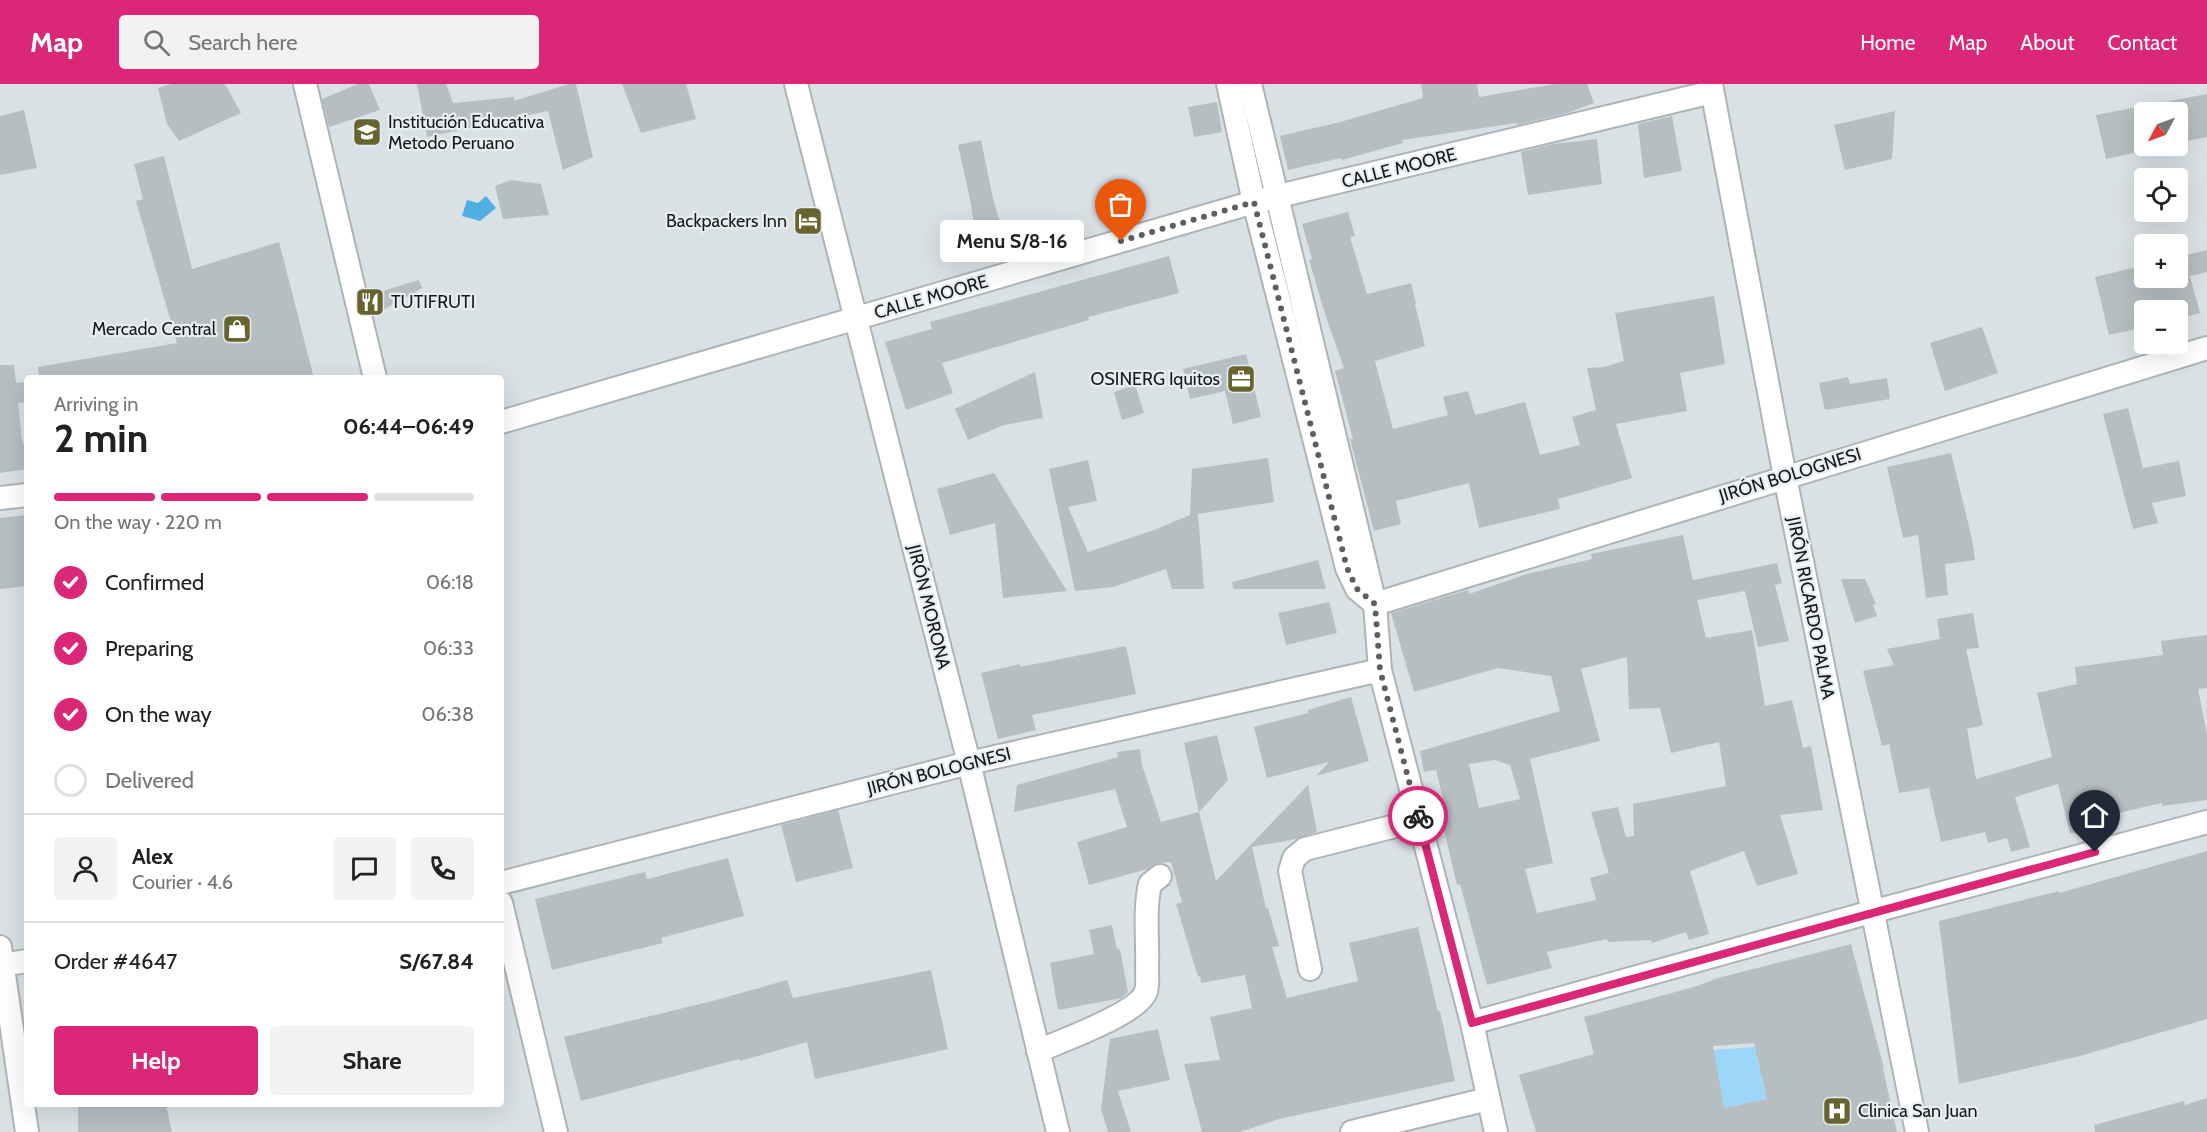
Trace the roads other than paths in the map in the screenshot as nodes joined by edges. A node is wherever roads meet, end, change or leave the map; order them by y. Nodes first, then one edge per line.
1 (305, 84) edge
2 (796, 84) edge
3 (1227, 84) edge
4 (1250, 84) edge
5 (1712, 88) edge
6 (1278, 197) junction
7 (1254, 202) junction
8 (855, 319) junction
9 (2207, 348) edge
10 (374, 375) edge
11 (504, 421) edge
12 (1785, 477) junction
13 (24, 495) edge
14 (0, 498) edge
15 (1375, 604) junction
16 (1380, 670) junction
17 (969, 763) junction
18 (1419, 820) junction
19 (2207, 822) edge
20 (1160, 876) dead end
21 (504, 882) edge
22 (1871, 912) junction
23 (504, 915) edge
24 (1, 959) edge
25 (24, 961) edge
26 (1310, 969) dead end
27 (1472, 1023) junction
28 (1038, 1052) junction
29 (1488, 1099) junction
30 (27, 1132) edge
31 (556, 1132) edge
32 (1058, 1132) edge
33 (1352, 1132) edge
34 (1496, 1132) edge
35 (1917, 1132) edge

1 - 10 street
2 - 8 street, JIRÓN MORONA
3 - 7 street
4 - 6 street
5 - 6 street, CALLE MOORE
5 - 12 street, JIRÓN RICARDO PALMA
6 - 7 street, CALLE MOORE
6 - 15 street
7 - 8 street, CALLE MOORE
7 - 15 street
8 - 11 street, CALLE MOORE
8 - 17 street, JIRÓN MORONA
9 - 12 street, JIRÓN BOLOGNESI
12 - 15 street, JIRÓN BOLOGNESI
12 - 22 street, JIRÓN RICARDO PALMA
13 - 14 street
15 - 16 street
16 - 17 street, JIRÓN BOLOGNESI
16 - 18 street
17 - 21 street, JIRÓN BOLOGNESI
17 - 28 street, JIRÓN MORONA
18 - 26 street
18 - 27 street
19 - 22 street
20 - 28 street
22 - 27 street
22 - 35 street, JIRÓN RICARDO PALMA
23 - 31 street
24 - 25 street
24 - 30 street
27 - 29 street
28 - 32 street, JIRÓN MORONA
29 - 33 street
29 - 34 street

